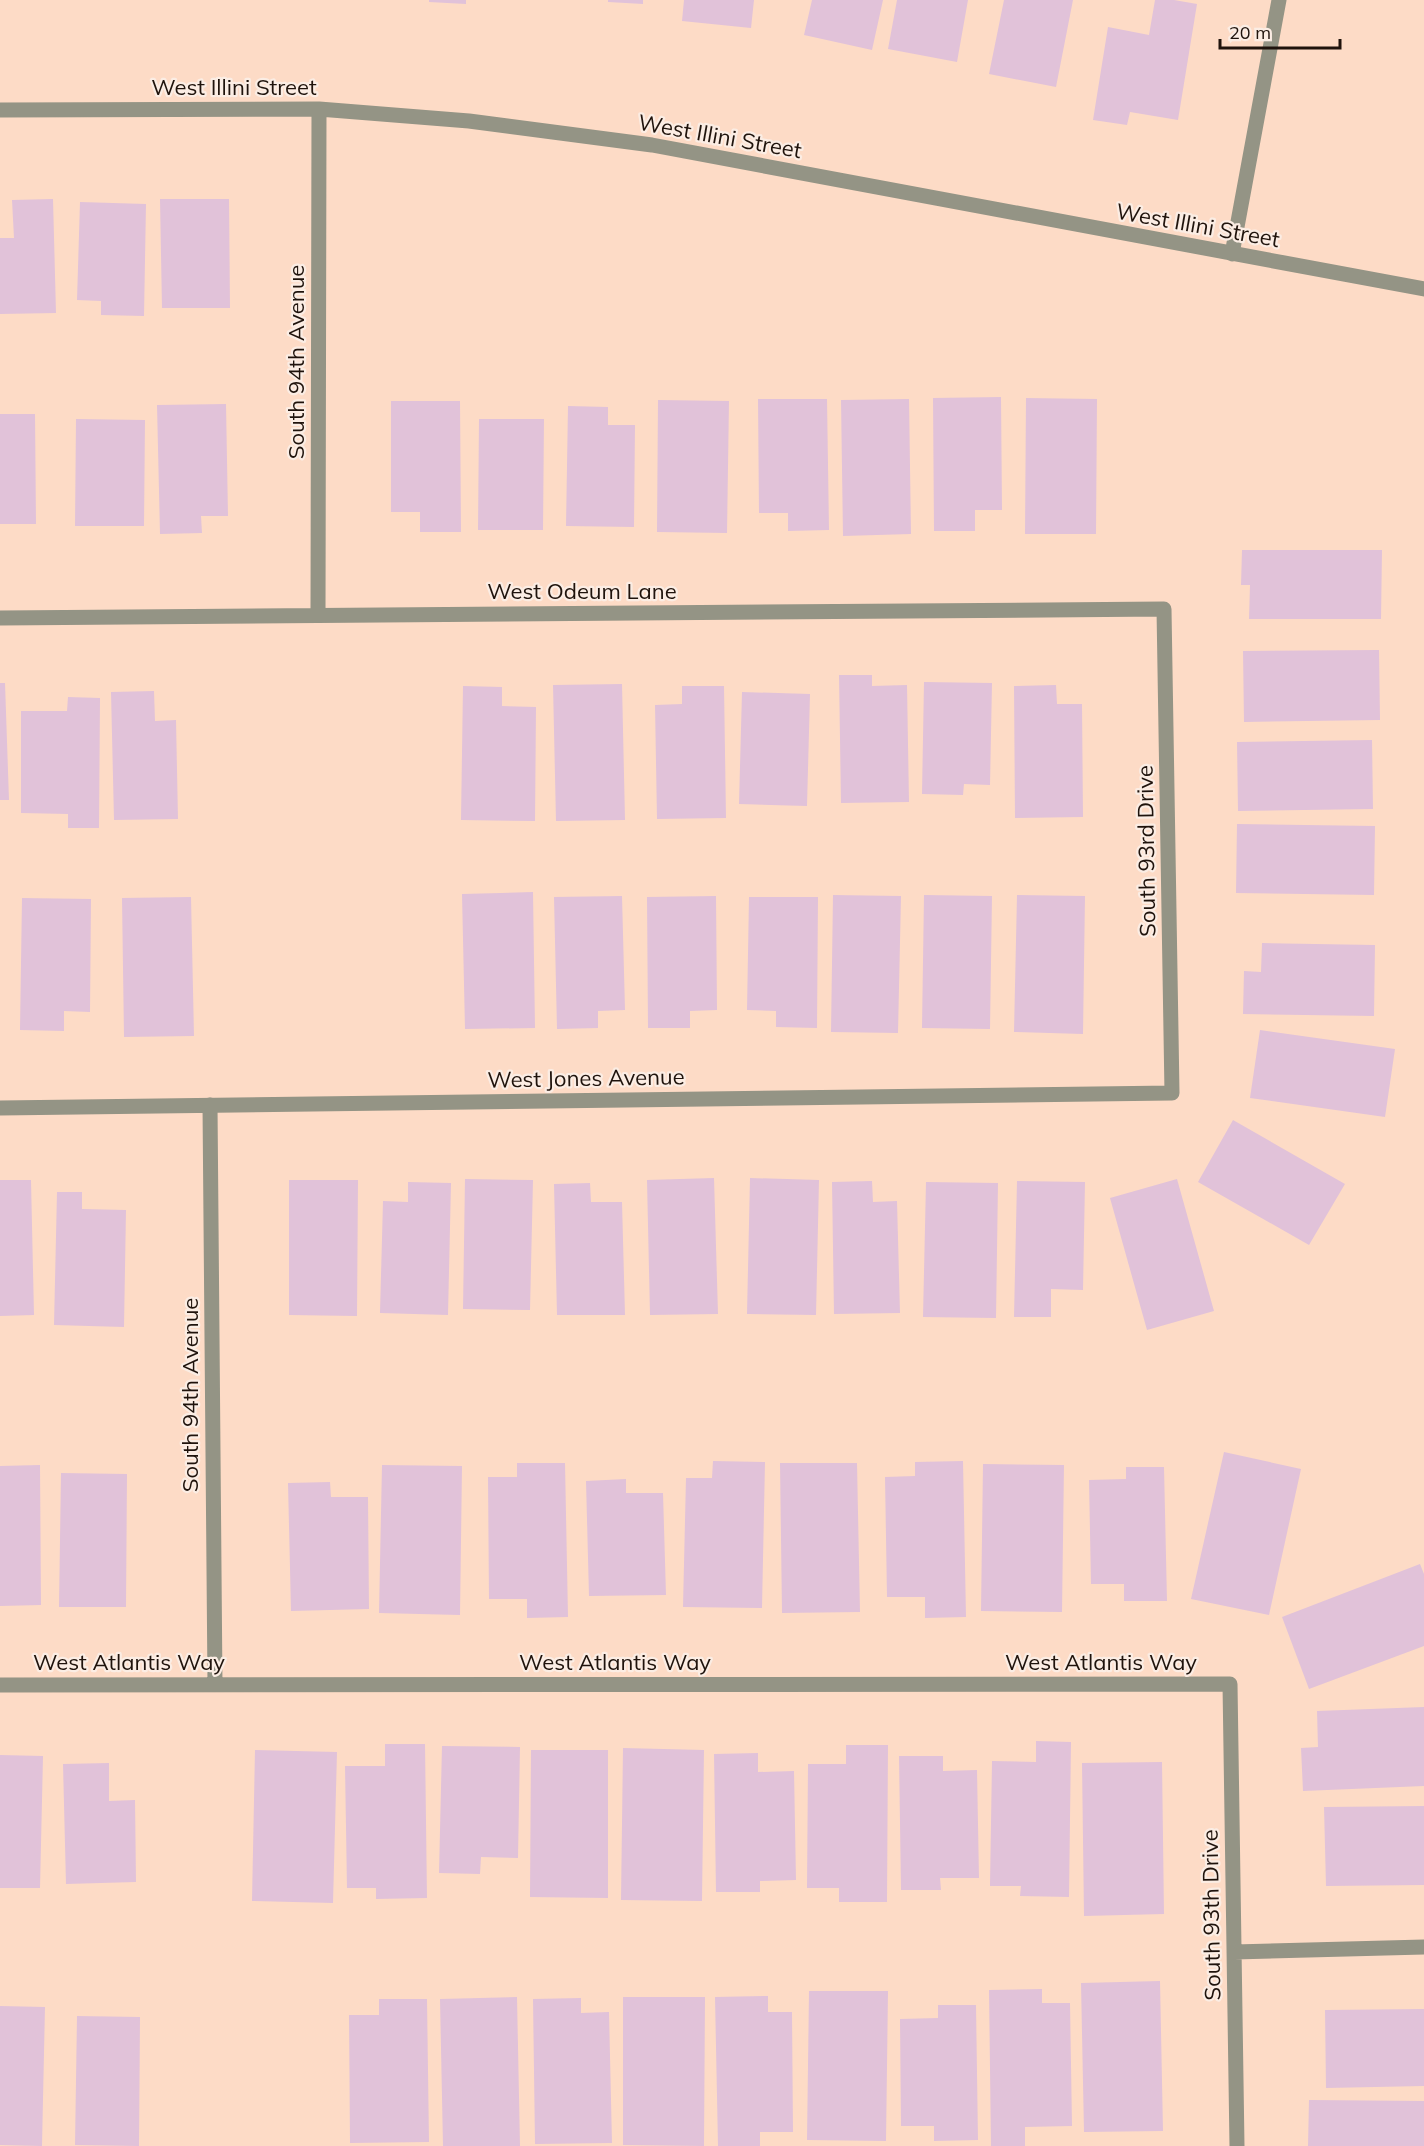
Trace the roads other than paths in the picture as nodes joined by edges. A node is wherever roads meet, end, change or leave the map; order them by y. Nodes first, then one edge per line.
1 (1279, 0) edge
2 (319, 109) junction
3 (0, 110) edge
4 (1232, 254) junction
5 (1424, 289) edge
6 (1164, 609) joint
7 (318, 615) junction
8 (0, 618) edge
9 (1172, 1093) joint
10 (210, 1105) junction
11 (0, 1108) edge
12 (1230, 1684) joint
13 (0, 1685) edge
14 (215, 1685) junction
15 (1424, 1947) edge
16 (1234, 1952) junction
17 (1237, 2146) edge

1 - 4 street
2 - 3 street, West Illini Street
2 - 4 street, West Illini Street
2 - 7 street, South 94th Avenue
4 - 5 street, West Illini Street
6 - 7 street, West Odeum Lane
6 - 9 street, South 93rd Drive
7 - 8 street, West Odeum Lane
9 - 10 street, West Jones Avenue
10 - 11 street, West Jones Avenue
10 - 14 street, South 94th Avenue
12 - 14 street, West Atlantis Way
12 - 16 street, South 93th Drive
13 - 14 street, West Atlantis Way
15 - 16 street
16 - 17 street, South 93th Drive

